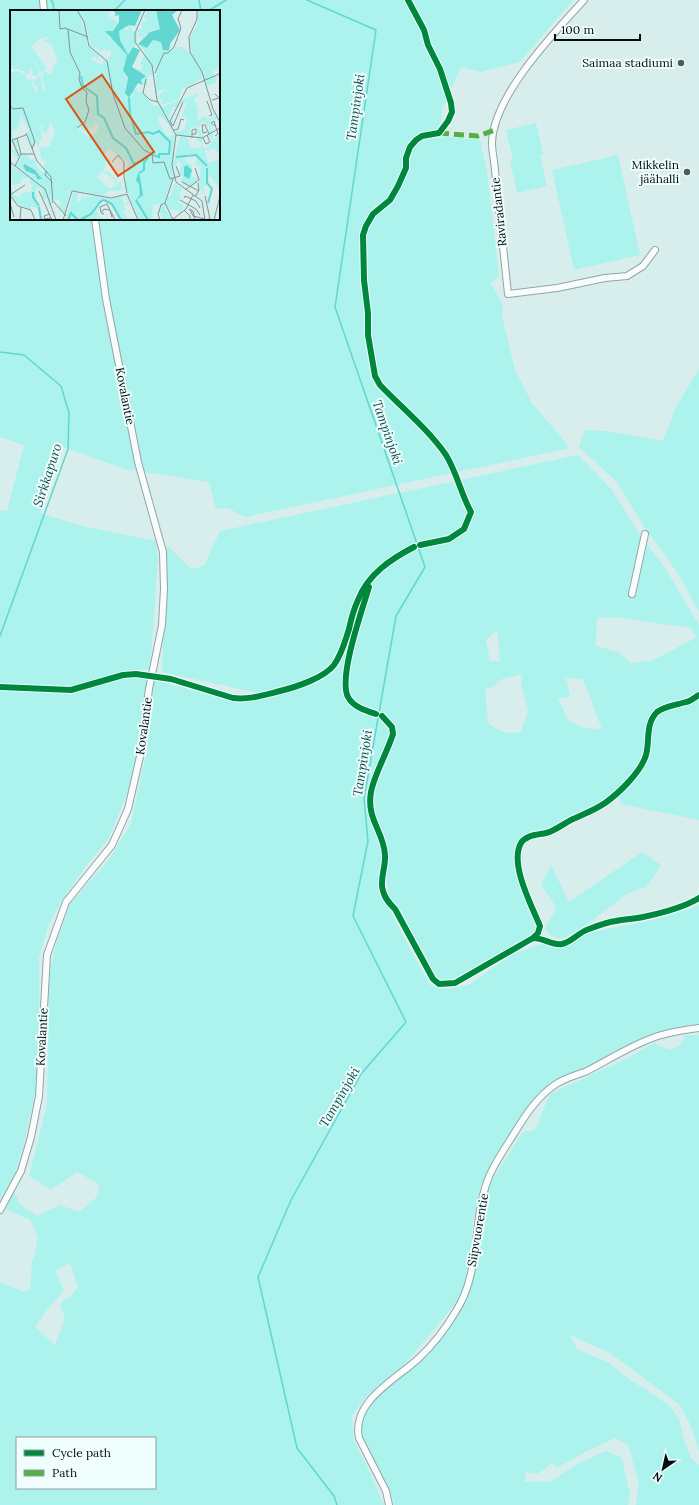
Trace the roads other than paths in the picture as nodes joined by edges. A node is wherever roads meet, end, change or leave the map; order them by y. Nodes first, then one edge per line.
1 (584, 0) edge
2 (95, 220) edge
3 (655, 250) dead end
4 (645, 534) dead end
5 (632, 594) dead end
6 (699, 1028) edge
7 (0, 1210) edge
8 (389, 1505) edge

1 - 3 street, Raviradantie
2 - 7 street, Kovalantie
4 - 5 street
6 - 8 street, Siipvuorentie

